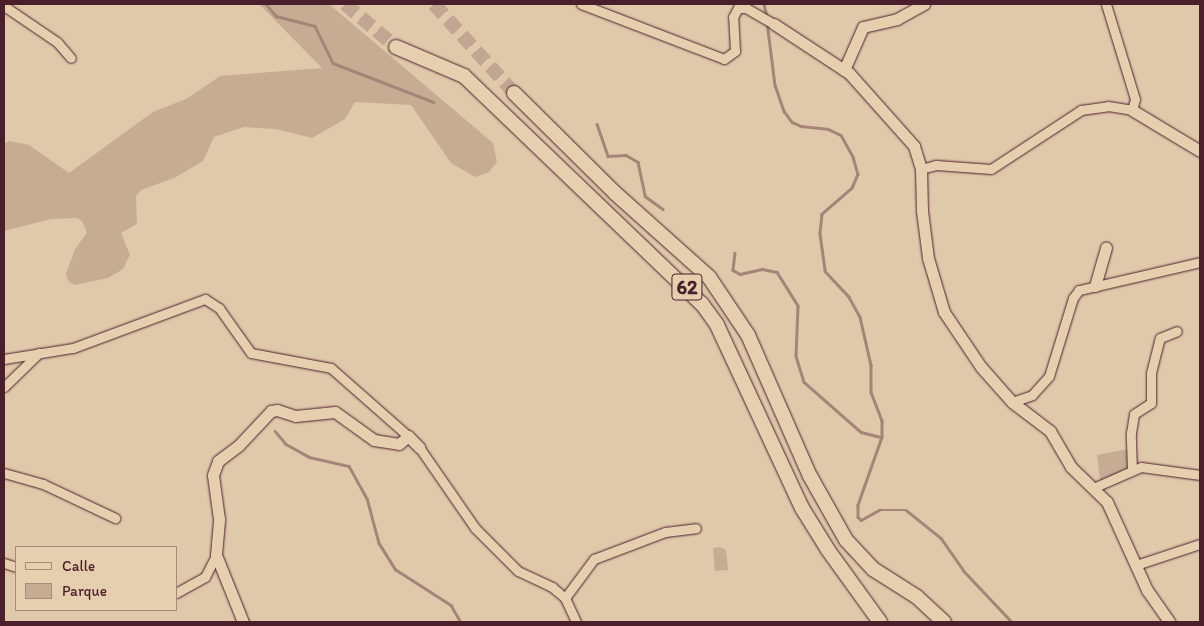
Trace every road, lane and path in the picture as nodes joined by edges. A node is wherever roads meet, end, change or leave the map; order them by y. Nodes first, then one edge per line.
1 (581, 4) edge
2 (924, 4) edge
3 (1106, 4) edge
4 (4, 6) edge
5 (769, 22) joint
6 (396, 47) tunnel mouth
7 (71, 58) dead end
8 (844, 70) junction
9 (514, 93) tunnel mouth
10 (1132, 110) junction
11 (1200, 150) edge
12 (921, 169) junction
13 (1106, 248) dead end
14 (1200, 262) edge
15 (1094, 286) junction
16 (1177, 331) dead end
17 (39, 353) junction
18 (4, 359) edge
19 (4, 387) edge
20 (1012, 402) junction
21 (408, 436) junction
22 (419, 448) joint
23 (1132, 470) junction
24 (4, 473) edge
25 (1200, 475) edge
26 (1093, 488) junction
27 (115, 518) dead end
28 (696, 528) dead end
29 (1200, 544) edge
30 (216, 555) junction
31 (1136, 566) junction
32 (178, 592) edge
33 (565, 598) junction
34 (243, 622) edge
35 (576, 622) edge
36 (880, 622) edge
37 (944, 622) edge
38 (1169, 622) edge

1 - 5 street
2 - 8 street
3 - 10 street
4 - 7 street
5 - 8 street
6 - 36 highway, 62
8 - 12 street
9 - 37 highway, 62
10 - 11 street
10 - 12 street
12 - 20 street
13 - 15 street
14 - 15 street
15 - 20 street
16 - 23 street
17 - 18 street
17 - 19 street
17 - 21 street
20 - 26 street
21 - 22 street
21 - 30 street
22 - 33 street
23 - 25 street
23 - 26 street
24 - 27 street
26 - 31 street
28 - 33 street
29 - 31 street
30 - 32 street
30 - 34 street
31 - 38 street
33 - 35 street

